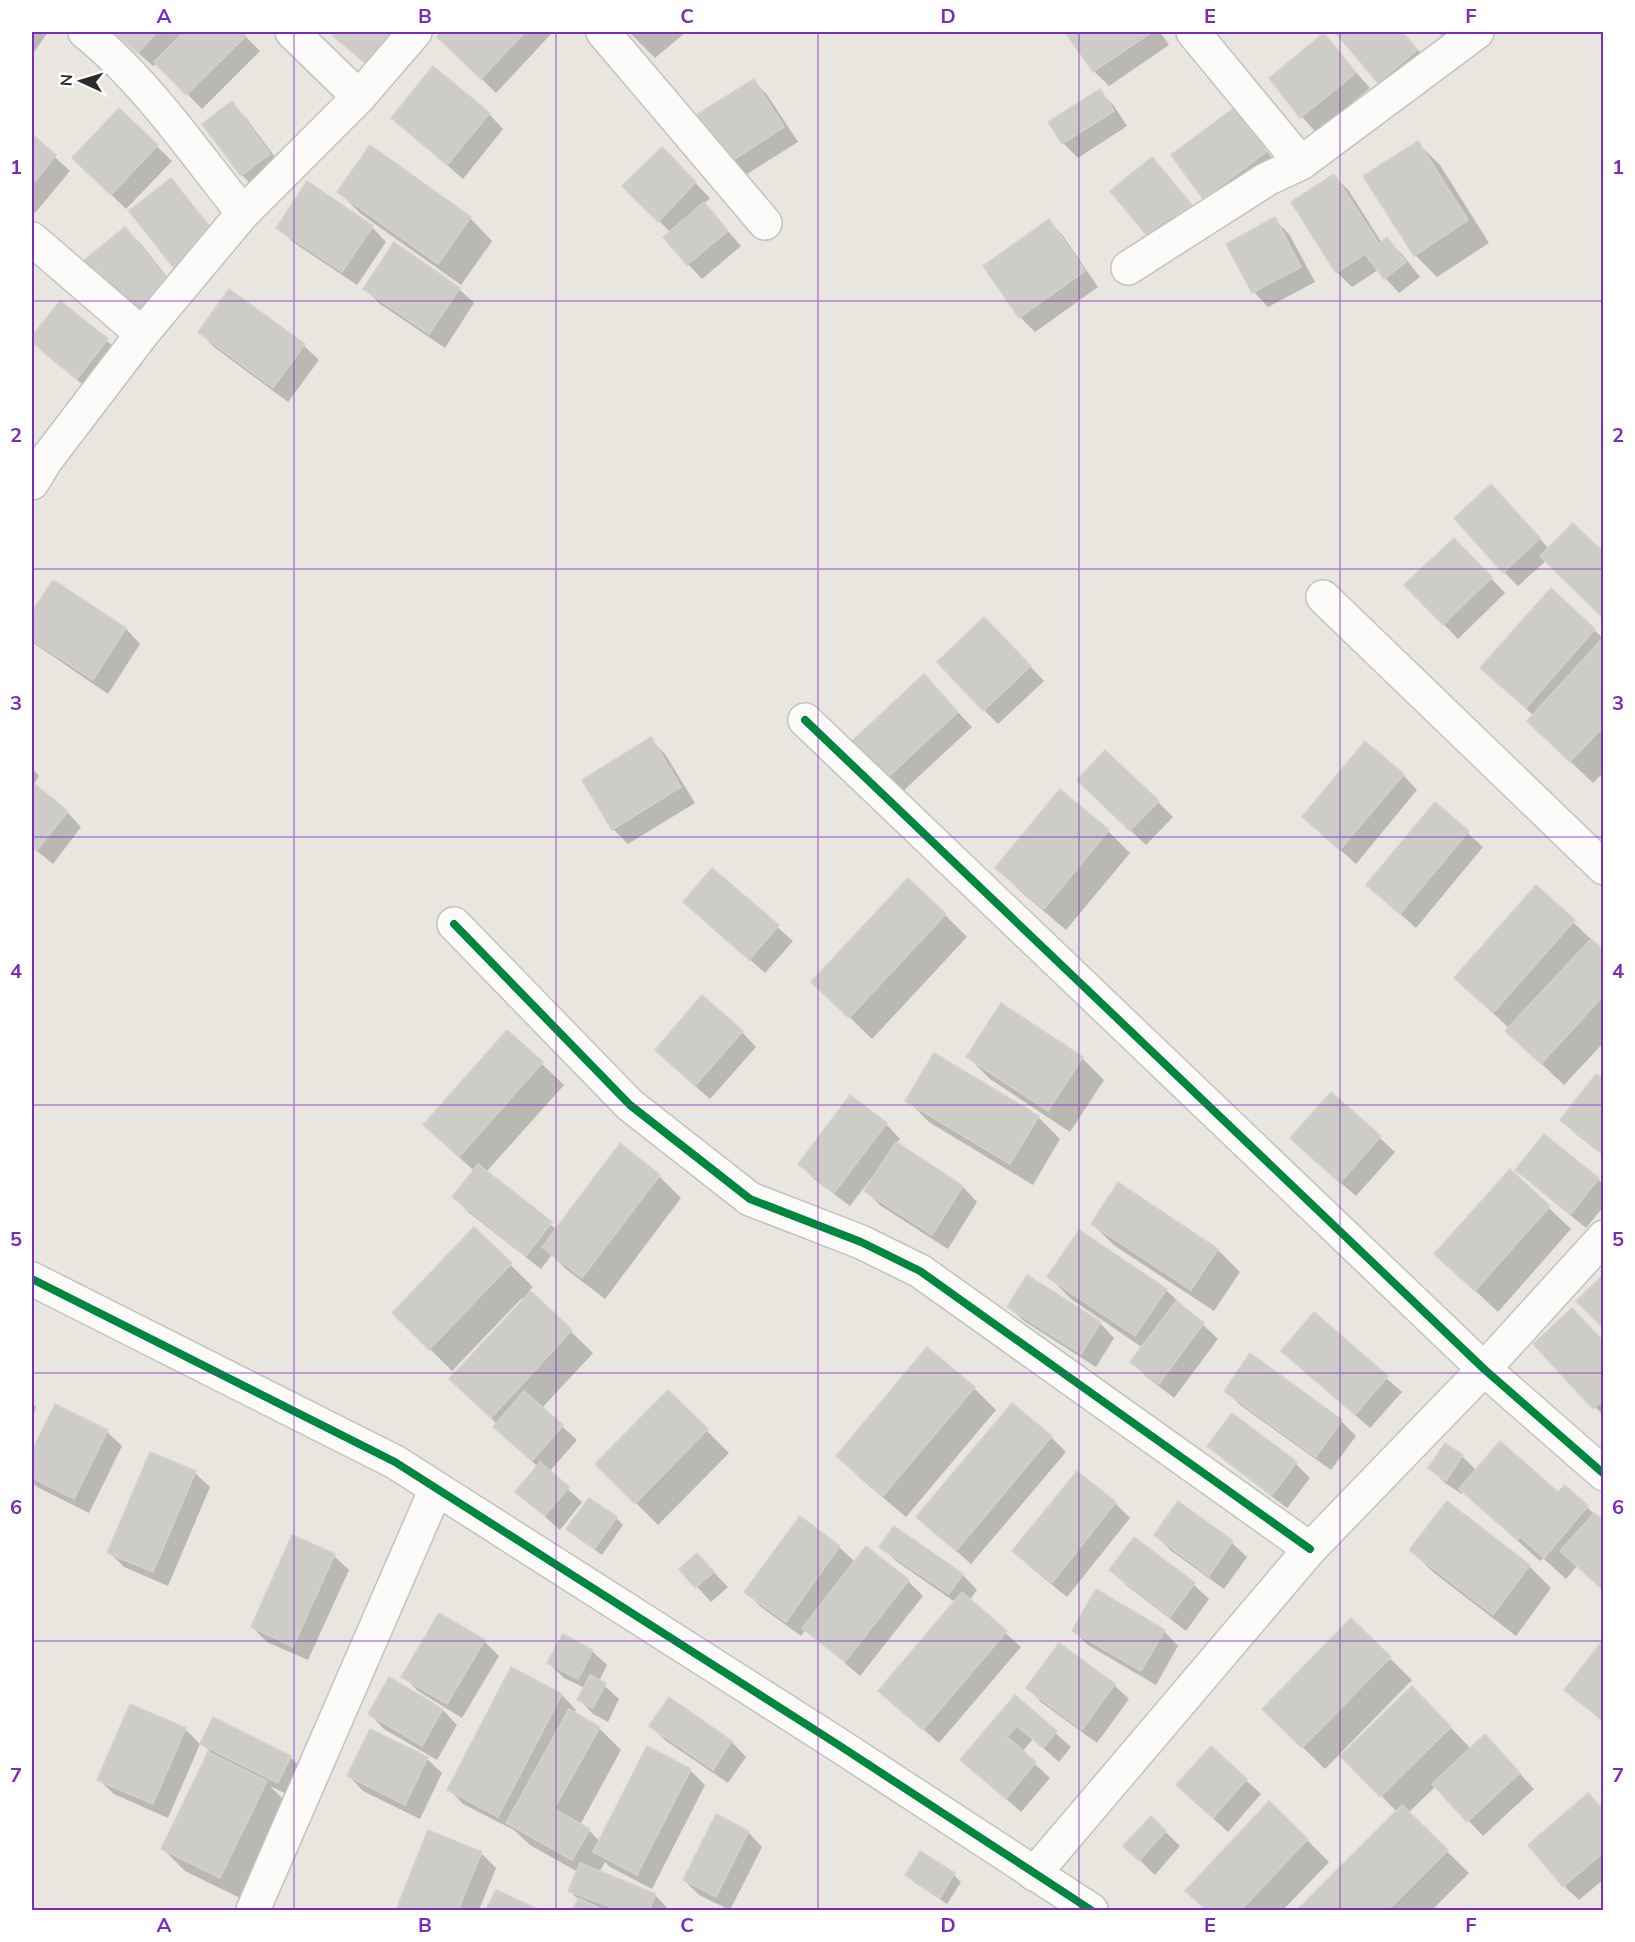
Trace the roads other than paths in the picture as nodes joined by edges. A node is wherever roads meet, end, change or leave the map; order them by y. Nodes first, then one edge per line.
1 (85, 32) edge
2 (292, 32) edge
3 (415, 32) edge
4 (603, 32) edge
5 (1193, 32) edge
6 (1477, 32) edge
7 (359, 97) junction
8 (1301, 163) junction
9 (243, 213) junction
10 (765, 223) dead end
11 (32, 239) edge
12 (1128, 268) dead end
13 (142, 334) junction
14 (36, 464) edge
15 (1323, 597) dead end
16 (805, 720) dead end
17 (1604, 868) edge
18 (454, 924) dead end
19 (1604, 1237) edge
20 (32, 1279) edge
21 (1484, 1369) junction
22 (1604, 1474) edge
23 (436, 1489) junction
24 (1310, 1549) junction
25 (1034, 1874) junction
26 (253, 1911) edge
27 (1090, 1911) edge

1 - 9 street
2 - 7 street
3 - 7 street
4 - 10 street
5 - 8 street
6 - 8 street
7 - 9 street
8 - 12 street
9 - 13 street
11 - 13 street
13 - 14 street
15 - 17 street
16 - 21 street
18 - 24 street
19 - 21 street
20 - 23 street
21 - 22 street
21 - 24 street
23 - 25 street
23 - 26 street
24 - 25 street
25 - 27 street

